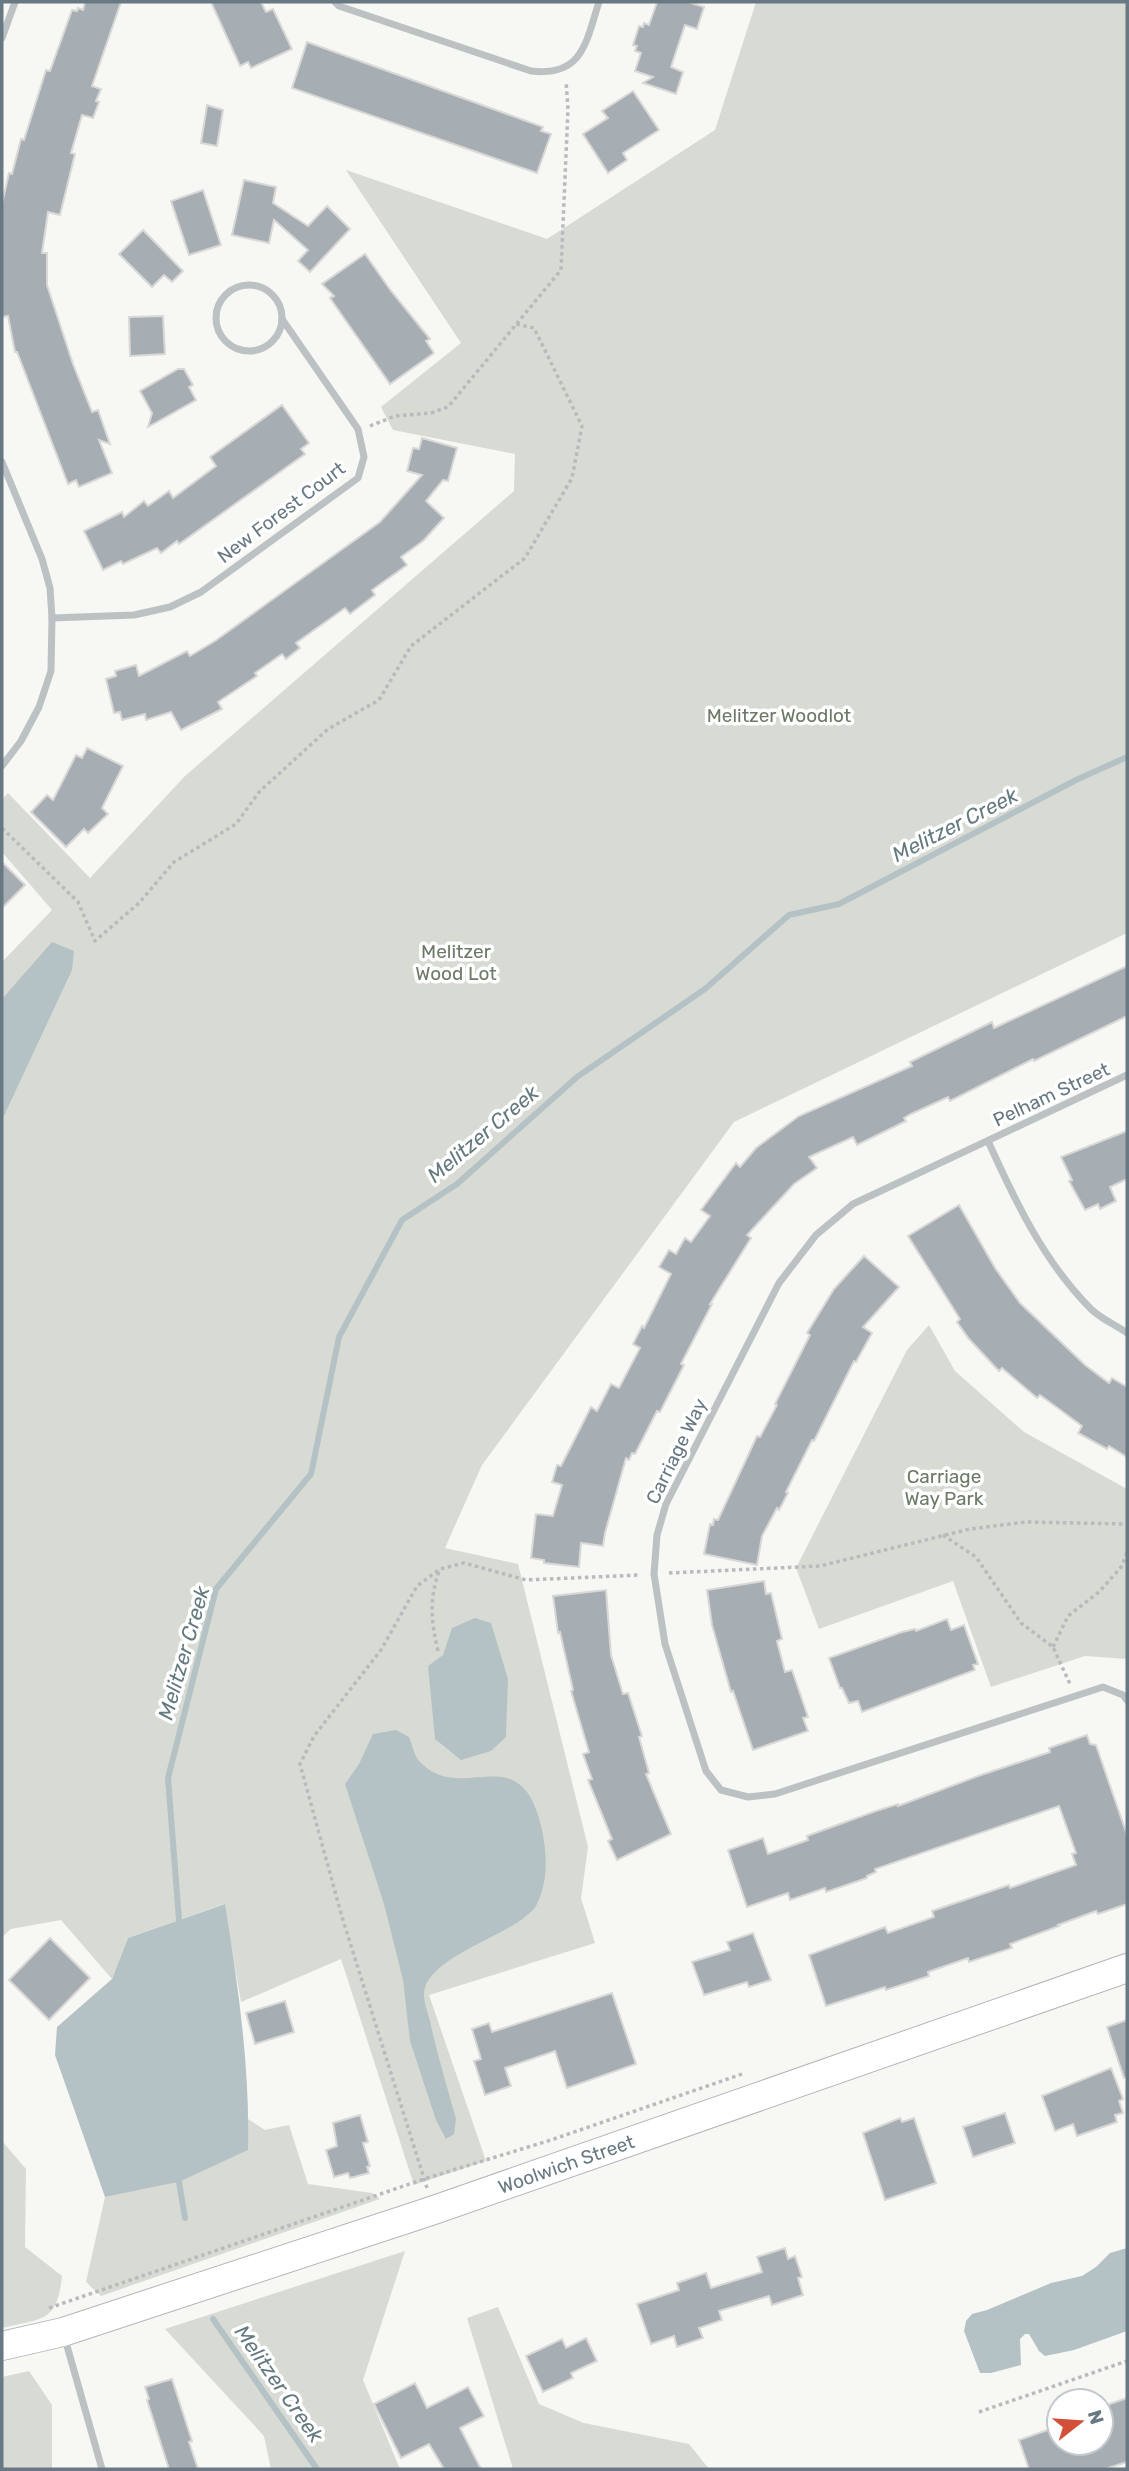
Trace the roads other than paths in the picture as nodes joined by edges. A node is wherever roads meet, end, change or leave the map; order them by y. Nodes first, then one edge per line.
1 (15, 2) edge
2 (335, 2) edge
3 (598, 2) edge
4 (2, 38) edge
5 (282, 320) junction
6 (2, 462) edge
7 (52, 618) junction
8 (2, 766) edge
9 (1127, 1075) edge
10 (988, 1141) junction
11 (1127, 1333) edge
12 (1127, 1700) edge
13 (1127, 1968) edge
14 (62, 2332) junction
15 (2, 2346) edge
16 (102, 2469) edge

1 - 4 street
2 - 3 street
5 - 5 street, New Forest Court
5 - 7 street, New Forest Court
6 - 7 street
7 - 8 street
9 - 10 street, Pelham Street
10 - 11 street
10 - 12 street, Carriage Way
13 - 14 street, Woolwich Street
14 - 15 street, Woolwich Street
14 - 16 street

